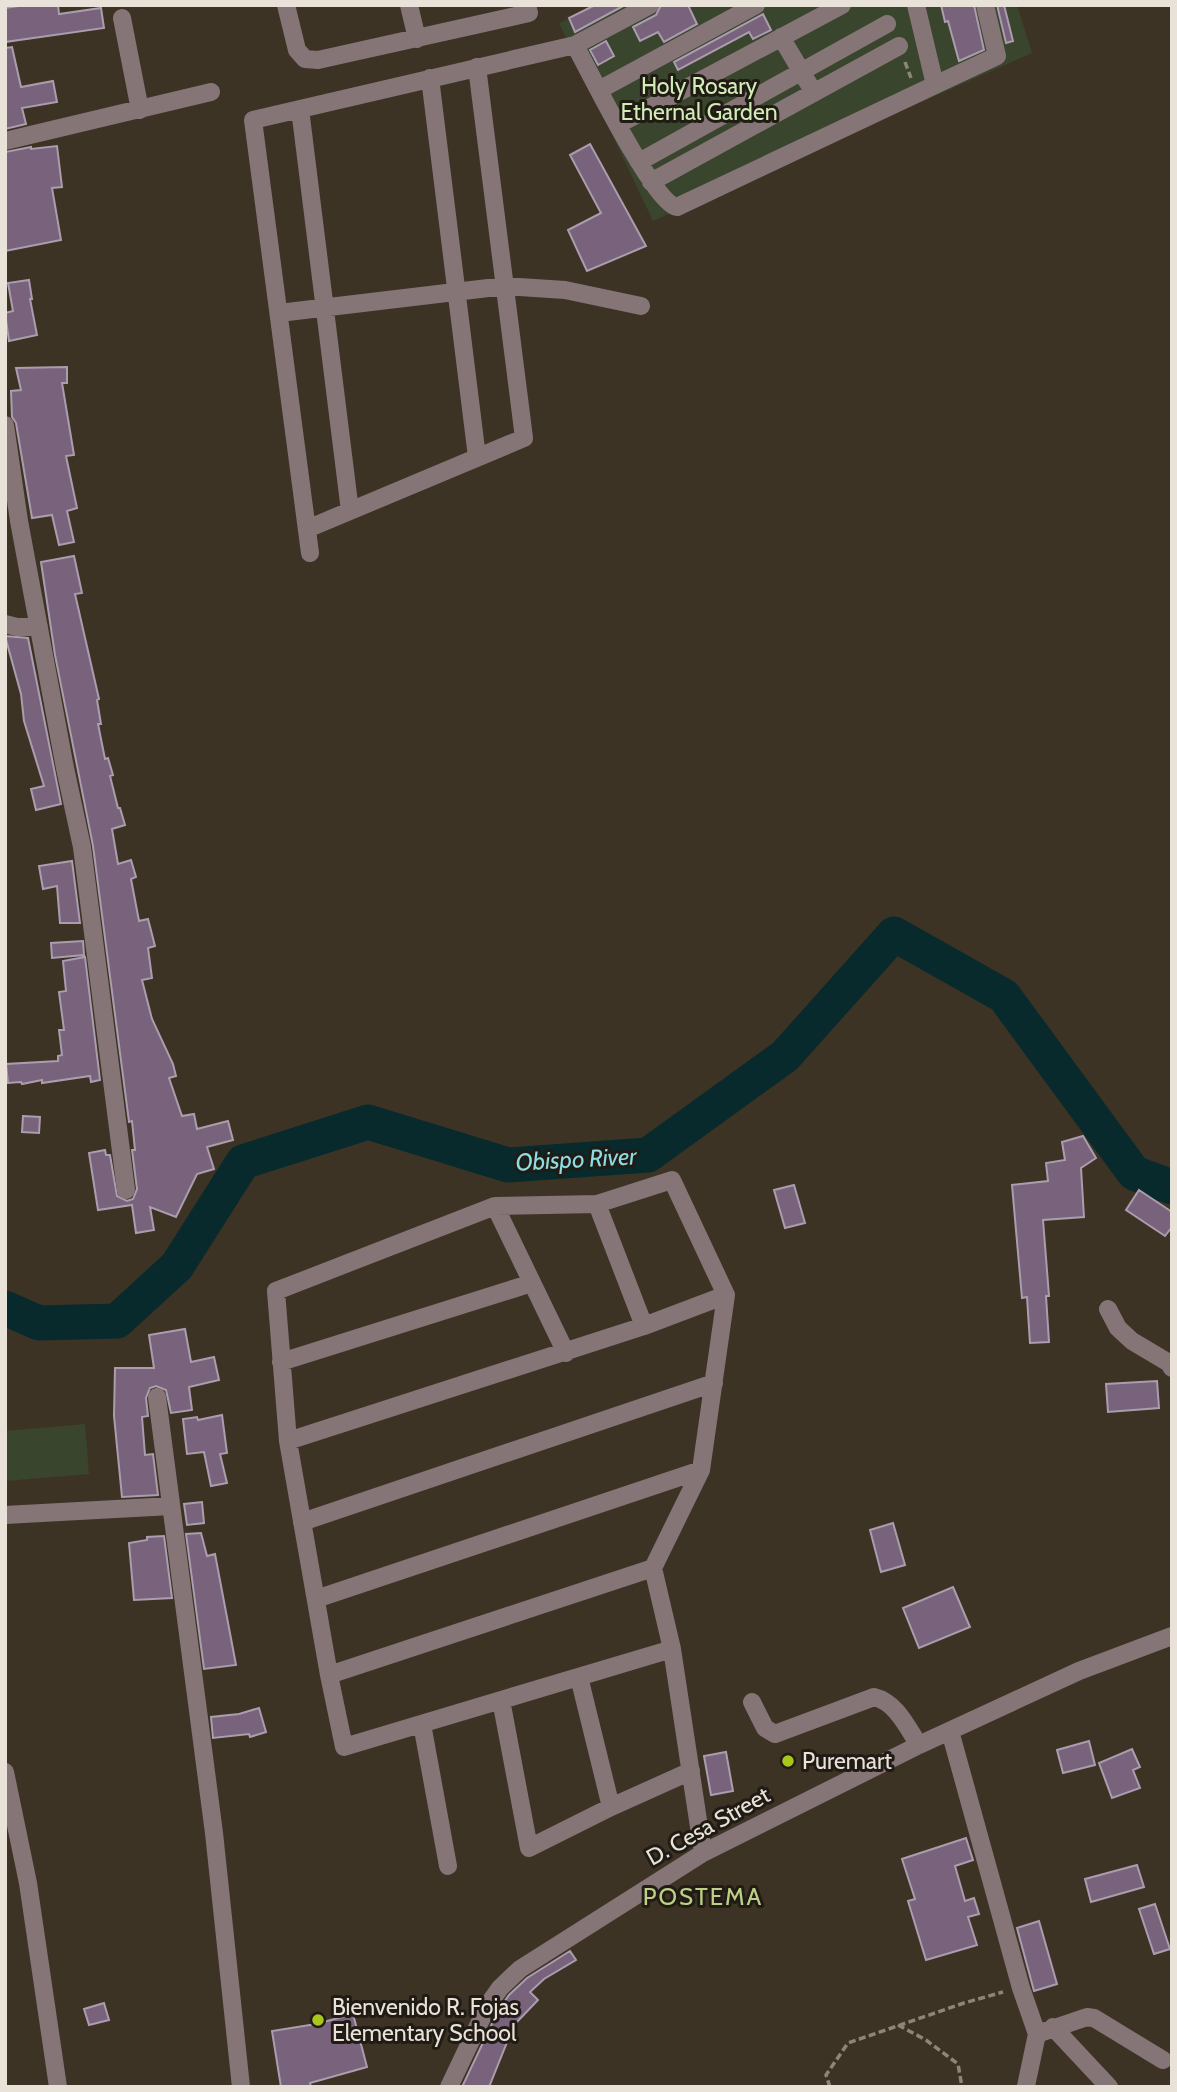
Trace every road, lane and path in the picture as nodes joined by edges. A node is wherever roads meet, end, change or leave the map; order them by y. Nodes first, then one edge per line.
1 (286, 5) edge
2 (409, 5) edge
3 (527, 5) edge
4 (650, 5) edge
5 (756, 5) edge
6 (842, 5) edge
7 (916, 5) edge
8 (985, 5) edge
9 (122, 18) dead end
10 (887, 24) dead end
11 (781, 37) junction
12 (417, 39) junction
13 (575, 45) junction
14 (899, 46) dead end
15 (477, 68) junction
16 (802, 71) junction
17 (430, 79) junction
18 (935, 85) junction
19 (599, 90) junction
20 (211, 92) dead end
21 (814, 93) junction
22 (300, 109) junction
23 (140, 110) junction
24 (619, 124) junction
25 (5, 141) edge
26 (639, 162) junction
27 (651, 182) junction
28 (505, 286) junction
29 (457, 292) junction
30 (641, 306) dead end
31 (325, 307) junction
32 (279, 313) junction
33 (5, 425) edge
34 (477, 457) junction
35 (350, 511) junction
36 (307, 530) junction
37 (310, 553) dead end
38 (5, 624) edge
39 (38, 626) junction
40 (125, 1190) dead end
41 (597, 1204) junction
42 (495, 1206) junction
43 (532, 1283) junction
44 (726, 1295) junction
45 (1108, 1309) dead end
46 (643, 1326) junction
47 (566, 1353) junction
48 (281, 1362) junction
49 (1172, 1368) edge
50 (714, 1383) junction
51 (157, 1397) dead end
52 (288, 1441) junction
53 (701, 1471) junction
54 (171, 1506) junction
55 (5, 1515) edge
56 (302, 1522) junction
57 (653, 1568) junction
58 (316, 1599) junction
59 (1172, 1636) edge
60 (672, 1649) junction
61 (329, 1675) junction
62 (579, 1677) junction
63 (501, 1700) junction
64 (752, 1702) dead end
65 (422, 1724) junction
66 (950, 1731) junction
67 (919, 1745) junction
68 (691, 1770) junction
69 (5, 1772) edge
70 (611, 1807) junction
71 (703, 1853) junction
72 (447, 1866) dead end
73 (1021, 1988) junction
74 (898, 2025) junction
75 (1045, 2031) junction
76 (1163, 2060) dead end
77 (1029, 2086) edge
78 (58, 2087) edge
79 (241, 2087) edge
80 (449, 2087) edge
81 (830, 2087) edge
82 (962, 2087) edge
83 (1109, 2087) edge

1 - 12 street
2 - 12 street
3 - 12 street
4 - 13 street
5 - 19 street
6 - 11 street
7 - 18 street
8 - 18 street
9 - 23 street
10 - 16 street
11 - 16 street
11 - 24 street
13 - 15 street
13 - 19 street
14 - 21 street
15 - 17 street
15 - 28 street
16 - 21 street
16 - 26 street
17 - 22 street
17 - 29 street
18 - 27 street
19 - 24 street
20 - 23 street
21 - 27 street
22 - 31 street
22 - 32 street
23 - 25 street
24 - 26 street
26 - 27 street
28 - 29 street
28 - 30 street
28 - 34 street
29 - 31 street
29 - 34 street
31 - 32 street
31 - 35 street
32 - 36 street
33 - 39 street
34 - 35 street
35 - 36 street
36 - 37 street
38 - 39 street
39 - 40 street
41 - 42 street
41 - 44 street
41 - 46 street
42 - 43 street
42 - 48 street
43 - 47 street
43 - 48 street
44 - 46 street
44 - 50 street
45 - 49 street
46 - 47 street
47 - 52 street
48 - 52 street
50 - 53 street
50 - 56 street
51 - 54 street
52 - 56 street
53 - 57 street
53 - 58 street
54 - 55 street
54 - 79 street
56 - 58 street
57 - 60 street
57 - 61 street
58 - 61 street
59 - 66 street, D. Cesa Street
60 - 62 street
60 - 68 street
61 - 65 street
62 - 63 street
62 - 70 street
63 - 65 street
63 - 70 street
64 - 67 street
65 - 72 street
66 - 67 street, D. Cesa Street
66 - 73 street
67 - 71 street, D. Cesa Street
68 - 70 street
68 - 71 street
69 - 78 street
71 - 80 street, D. Cesa Street
73 - 74 path
73 - 75 street
74 - 81 path
74 - 82 path
75 - 76 street
75 - 77 street
75 - 83 street

